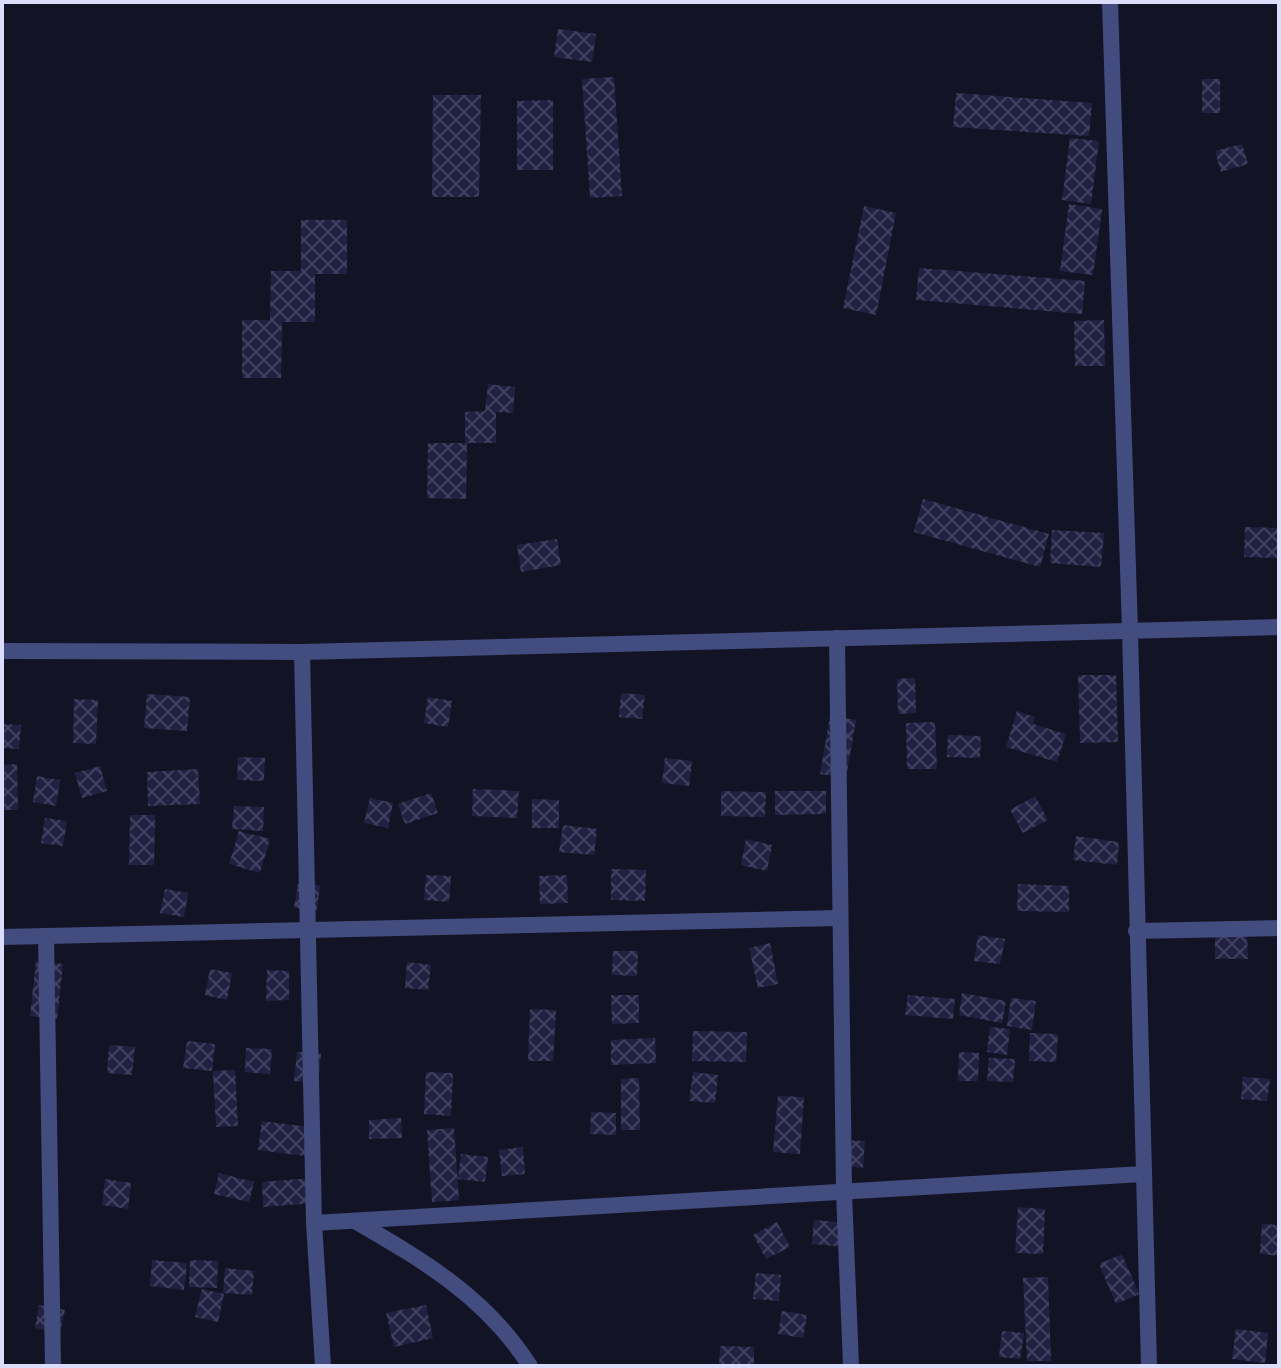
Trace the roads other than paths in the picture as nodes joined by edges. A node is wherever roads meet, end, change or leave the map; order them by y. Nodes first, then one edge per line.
1 (1110, 2) edge
2 (1279, 627) edge
3 (1130, 631) junction
4 (837, 638) junction
5 (2, 651) edge
6 (302, 652) junction
7 (839, 918) junction
8 (1279, 928) edge
9 (307, 930) junction
10 (1136, 931) junction
11 (46, 936) junction
12 (2, 937) edge
13 (1143, 1174) junction
14 (844, 1192) junction
15 (353, 1220) junction
16 (314, 1223) junction
17 (53, 1366) edge
18 (323, 1366) edge
19 (530, 1366) edge
20 (851, 1366) edge
21 (1149, 1366) edge

1 - 3 street
2 - 3 street
3 - 4 street
3 - 10 street
4 - 6 street
4 - 7 street
5 - 6 street
6 - 9 street
7 - 9 street
7 - 14 street
8 - 10 street
9 - 11 street
9 - 16 street
10 - 13 street
11 - 12 street
11 - 17 street
13 - 14 street
13 - 21 street
14 - 15 street
14 - 20 street
15 - 16 street
15 - 19 street
16 - 18 street

